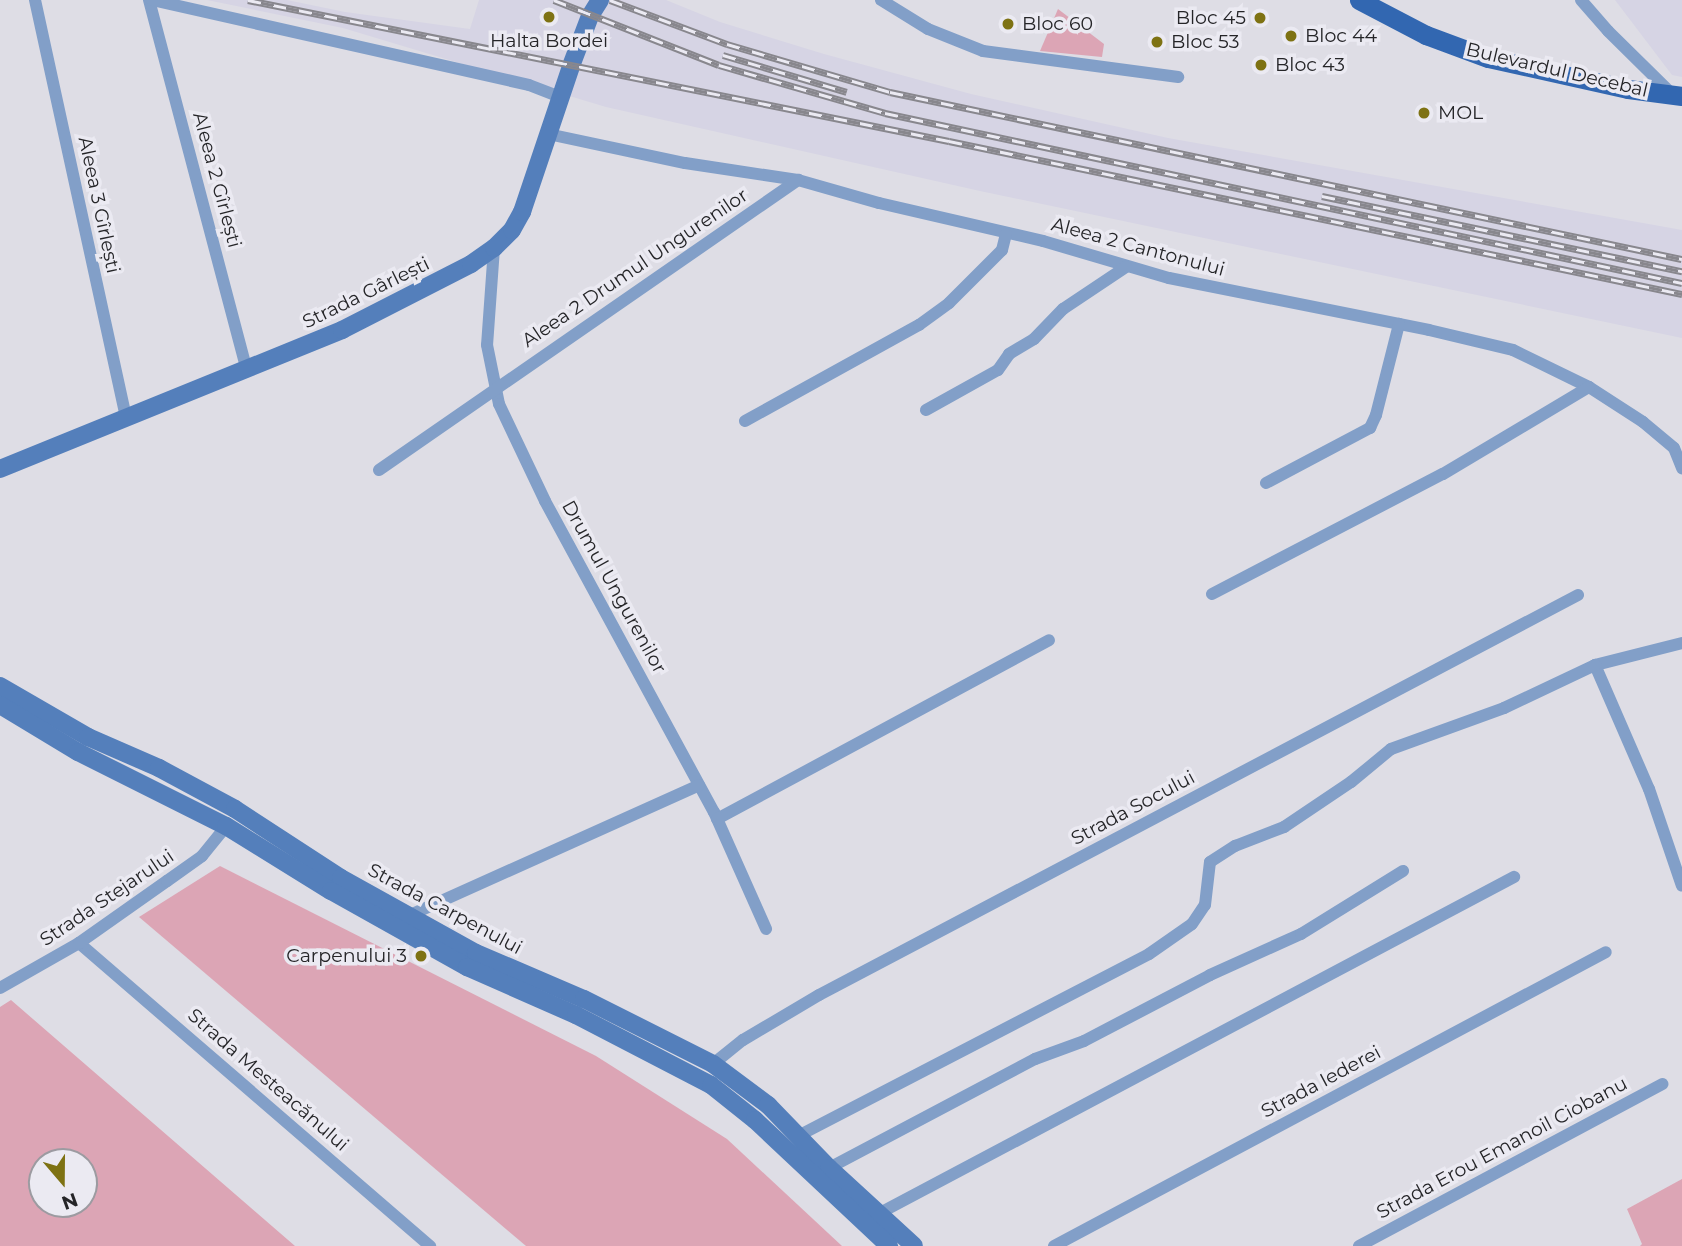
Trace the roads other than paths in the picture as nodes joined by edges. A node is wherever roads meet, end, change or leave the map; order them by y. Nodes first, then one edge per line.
1 (35, 0) edge
2 (150, 0) edge
3 (600, 0) edge
4 (881, 0) edge
5 (1359, 0) edge
6 (1581, 0) edge
7 (1178, 78) dead end
8 (1677, 96) edge
9 (560, 97) junction
10 (548, 134) junction
11 (798, 180) junction
12 (1006, 234) junction
13 (494, 248) junction
14 (1126, 267) junction
15 (1399, 324) junction
16 (247, 370) junction
17 (1589, 387) junction
18 (494, 388) junction
19 (926, 410) dead end
20 (126, 419) junction
21 (745, 421) dead end
22 (1682, 468) edge
23 (0, 469) edge
24 (379, 470) dead end
25 (1266, 482) dead end
26 (1212, 594) dead end
27 (1577, 595) dead end
28 (1049, 640) dead end
29 (1682, 643) edge
30 (1595, 665) junction
31 (0, 687) edge
32 (0, 705) edge
33 (699, 785) junction
34 (717, 819) junction
35 (226, 826) junction
36 (1403, 871) dead end
37 (1514, 877) dead end
38 (1682, 886) edge
39 (408, 915) junction
40 (766, 929) dead end
41 (79, 943) junction
42 (1606, 952) dead end
43 (0, 988) edge
44 (713, 1064) junction
45 (1663, 1084) dead end
46 (798, 1136) junction
47 (829, 1168) junction
48 (878, 1214) junction
49 (430, 1246) edge
50 (889, 1246) edge
51 (914, 1246) edge
52 (1055, 1246) edge
53 (1359, 1246) edge

1 - 20 street, Aleea 3 Gîrlești
2 - 9 street
2 - 16 street, Aleea 2 Gîrlești
3 - 9 street, Strada Gârlești
4 - 7 street
5 - 8 main road, Bulevardul Decebal
6 - 8 street
9 - 10 street, Strada Gârlești
10 - 11 street, Aleea 2 Cantonului
10 - 13 street, Strada Gârlești
11 - 12 street, Aleea 2 Cantonului
11 - 18 street, Aleea 2 Drumul Ungurenilor
12 - 14 street, Aleea 2 Cantonului
12 - 21 street
13 - 16 street, Strada Gârlești
13 - 18 street, Drumul Ungurenilor
14 - 15 street, Aleea 2 Cantonului
14 - 19 street
15 - 17 street, Aleea 2 Cantonului
15 - 25 street
16 - 20 street, Strada Gârlești
17 - 22 street, Aleea 2 Cantonului
17 - 26 street
18 - 24 street, Aleea 2 Drumul Ungurenilor
18 - 33 street, Drumul Ungurenilor
20 - 23 street, Strada Gârlești
27 - 44 street, Strada Socului
28 - 34 street
29 - 30 street
30 - 38 street
30 - 46 street
31 - 39 street, Strada Carpenului
32 - 35 street, Strada Carpenului
33 - 34 street, Drumul Ungurenilor
33 - 39 street
34 - 40 street, Drumul Ungurenilor
35 - 41 street, Strada Stejarului
35 - 50 street, Strada Carpenului
36 - 47 street
37 - 48 street
39 - 44 street, Strada Carpenului
41 - 43 street, Strada Stejarului
41 - 49 street, Strada Mesteacănului
42 - 52 street, Strada Iederei
44 - 46 street, Strada Carpenului
45 - 53 street, Strada Erou Emanoil Ciobanu
46 - 47 street, Strada Carpenului
47 - 48 street, Strada Carpenului
48 - 51 street, Strada Carpenului

